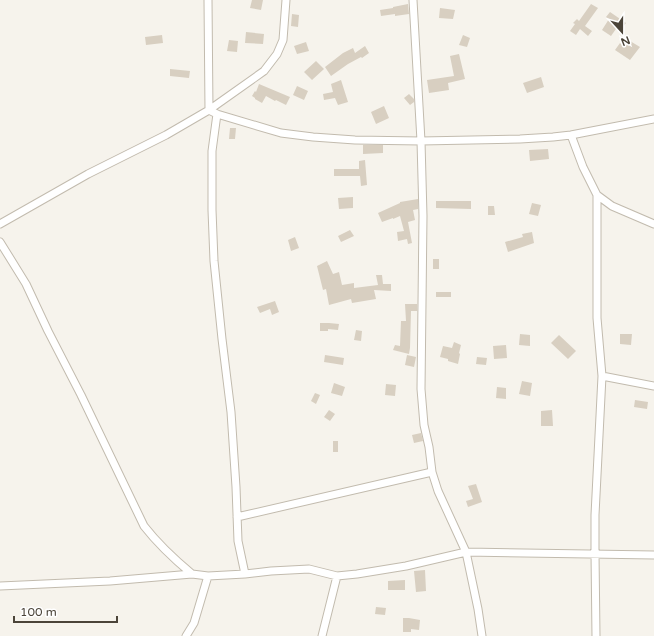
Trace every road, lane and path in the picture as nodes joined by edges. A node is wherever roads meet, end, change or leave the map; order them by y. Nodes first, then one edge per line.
1 (208, 0) edge
2 (286, 0) edge
3 (413, 0) edge
4 (209, 110) junction
5 (217, 114) junction
6 (654, 119) edge
7 (571, 135) junction
8 (421, 141) junction
9 (597, 196) junction
10 (1, 222) edge
11 (654, 224) edge
12 (0, 242) edge
13 (602, 376) junction
14 (654, 386) edge
15 (432, 472) junction
16 (237, 517) junction
17 (466, 552) junction
18 (595, 553) junction
19 (654, 555) edge
20 (192, 574) junction
21 (245, 574) junction
22 (208, 576) junction
23 (337, 576) junction
24 (0, 586) edge
25 (186, 636) edge
26 (322, 636) edge
27 (482, 636) edge
28 (596, 636) edge

1 - 4 street
2 - 4 street
3 - 8 street
4 - 5 street
4 - 10 street
5 - 8 street
5 - 16 street
6 - 7 street
7 - 8 street
7 - 9 street
8 - 15 street
9 - 11 street
9 - 13 street
12 - 20 street
13 - 14 street
13 - 18 street
15 - 16 street
15 - 17 street
16 - 21 street
17 - 18 street
17 - 23 street
17 - 27 street
18 - 19 street
18 - 28 street
20 - 22 street
20 - 24 street
21 - 22 street
21 - 23 street
22 - 25 street
23 - 26 street

